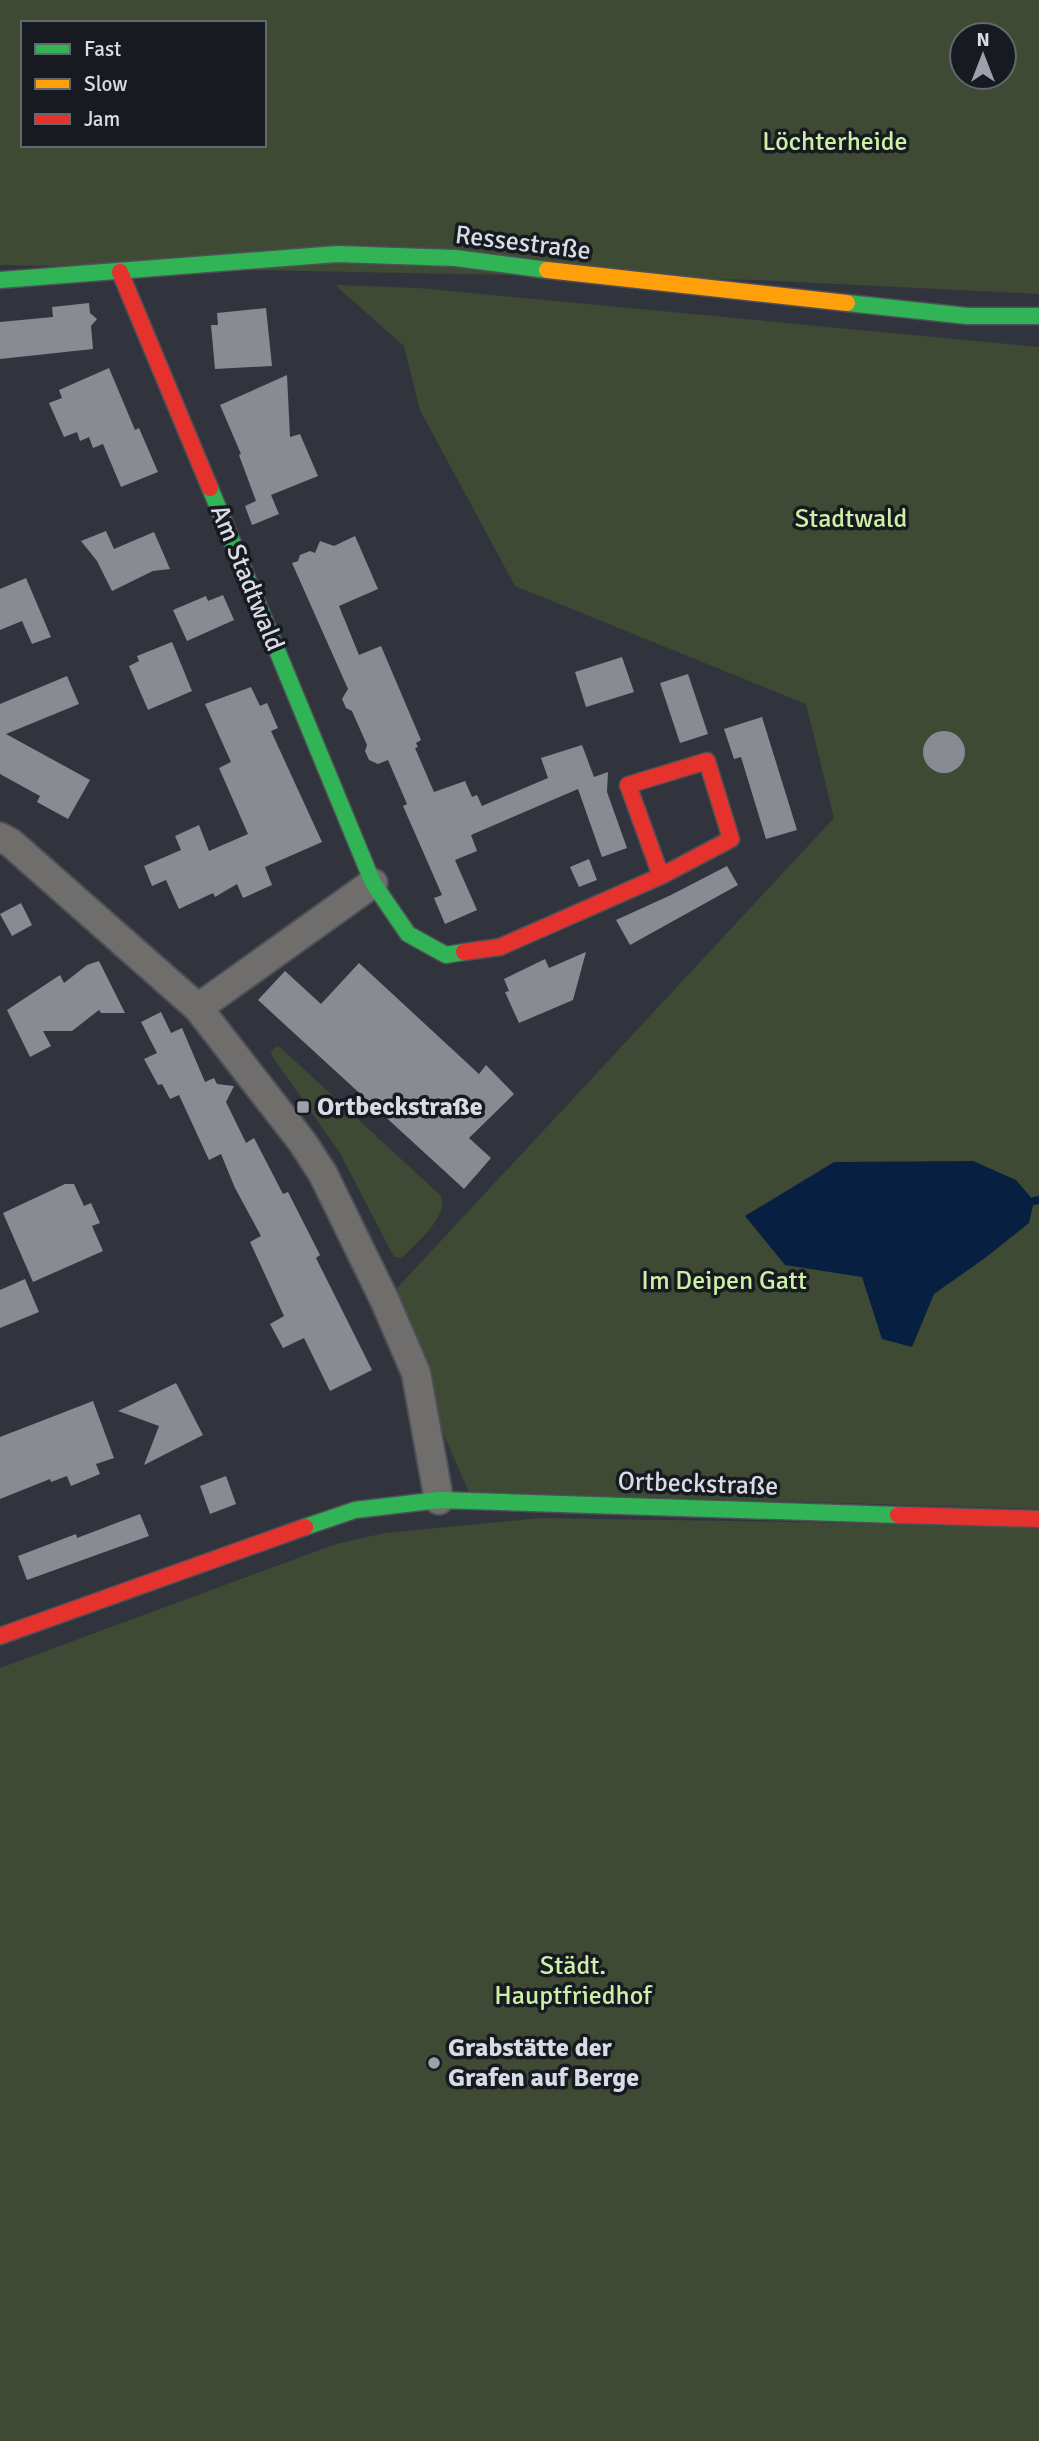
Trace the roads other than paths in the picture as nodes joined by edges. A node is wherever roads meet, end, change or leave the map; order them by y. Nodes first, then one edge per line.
1 (120, 272) junction
2 (0, 280) edge
3 (1039, 316) edge
4 (0, 837) edge
5 (661, 876) junction
6 (373, 883) junction
7 (198, 1008) junction
8 (439, 1500) junction
9 (1039, 1519) edge
10 (0, 1636) edge

1 - 2 street, Ressestraße
1 - 3 street, Ressestraße
1 - 6 street, Am Stadtwald
4 - 7 street
5 - 5 street, Am Stadtwald
5 - 6 street, Am Stadtwald
6 - 7 street
7 - 8 street
8 - 9 street, Ortbeckstraße
8 - 10 street, Ortbeckstraße

